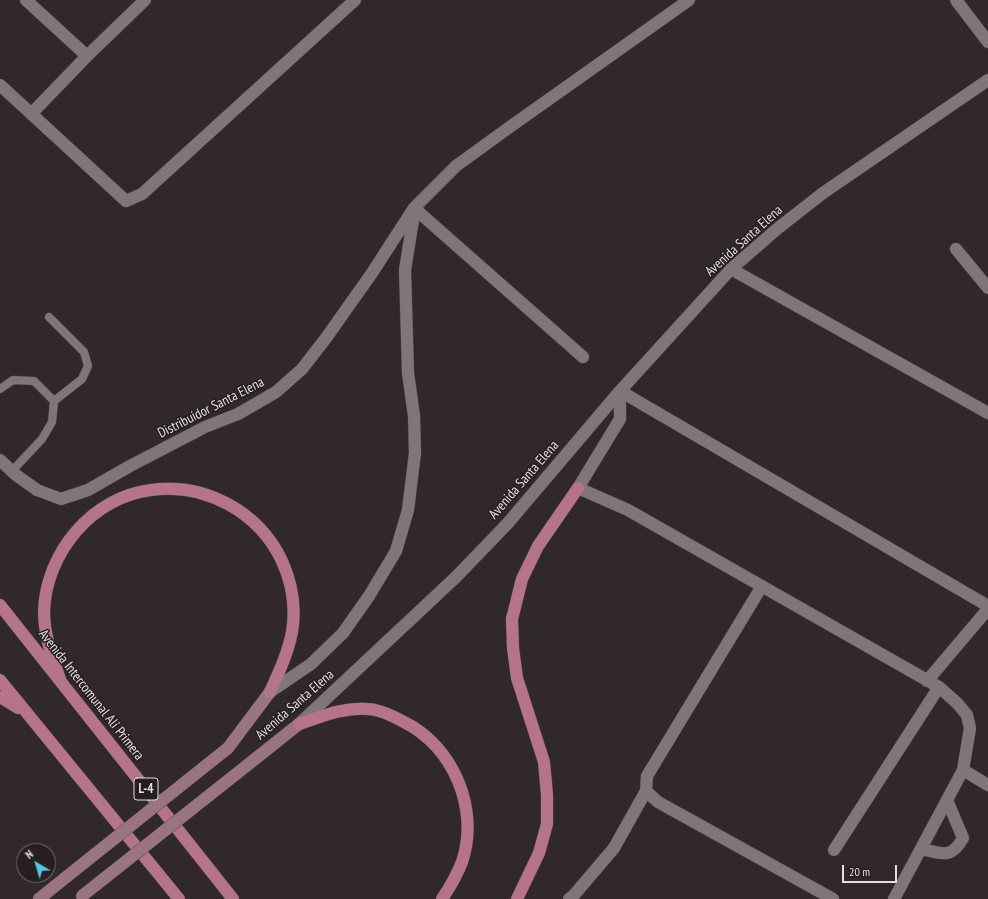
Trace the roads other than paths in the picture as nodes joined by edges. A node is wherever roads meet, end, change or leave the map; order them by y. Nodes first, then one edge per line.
1 (26, 0) edge
2 (145, 0) edge
3 (355, 0) edge
4 (689, 0) edge
5 (956, 0) edge
6 (988, 42) edge
7 (87, 56) junction
8 (988, 80) edge
9 (0, 85) edge
10 (31, 114) junction
11 (414, 208) junction
12 (956, 249) dead end
13 (731, 269) junction
14 (988, 288) edge
15 (49, 317) dead end
16 (583, 357) dead end
17 (0, 389) edge
18 (620, 391) junction
19 (54, 401) junction
20 (988, 413) edge
21 (0, 460) edge
22 (12, 471) junction
23 (578, 488) junction
24 (762, 586) junction
25 (0, 605) edge
26 (988, 606) edge
27 (988, 609) edge
28 (60, 679) junction
29 (0, 680) edge
30 (927, 681) junction
31 (939, 687) junction
32 (270, 692) junction
33 (0, 697) edge
34 (26, 713) junction
35 (299, 724) junction
36 (964, 770) junction
37 (988, 785) edge
38 (646, 791) junction
39 (948, 800) junction
40 (921, 849) junction
41 (834, 850) dead end
42 (80, 898) edge
43 (39, 899) edge
44 (178, 899) edge
45 (233, 899) edge
46 (442, 899) edge
47 (517, 899) edge
48 (568, 899) edge
49 (833, 899) edge
50 (894, 899) edge

1 - 7 street
2 - 7 street
3 - 10 street
4 - 11 street, Distribuidor Santa Elena
5 - 6 street
7 - 10 street
8 - 13 street, Avenida Santa Elena
9 - 10 street
11 - 16 street
11 - 22 street, Distribuidor Santa Elena
11 - 32 street, Avenida Santa Elena
12 - 14 street
13 - 18 street, Avenida Santa Elena
13 - 20 street
15 - 19 lane
17 - 19 lane
18 - 23 street
18 - 26 street
18 - 35 street, Avenida Santa Elena
19 - 22 lane
21 - 22 street, Distribuidor Santa Elena
23 - 24 street
23 - 47 main road
24 - 30 street
24 - 38 street
25 - 28 main road, Avenida Intercomunal Alí Primera / L-4
27 - 30 street
28 - 32 main road
28 - 45 main road, Avenida Intercomunal Alí Primera / L-4
29 - 34 main road
30 - 31 street
31 - 36 street
31 - 41 street
32 - 43 street, Avenida Santa Elena, bridge
33 - 34 main road
34 - 44 main road
35 - 42 street, Avenida Santa Elena, bridge
35 - 46 main road
36 - 37 street
36 - 39 street
38 - 48 street
38 - 49 street
39 - 40 street
39 - 40 street
40 - 50 street

